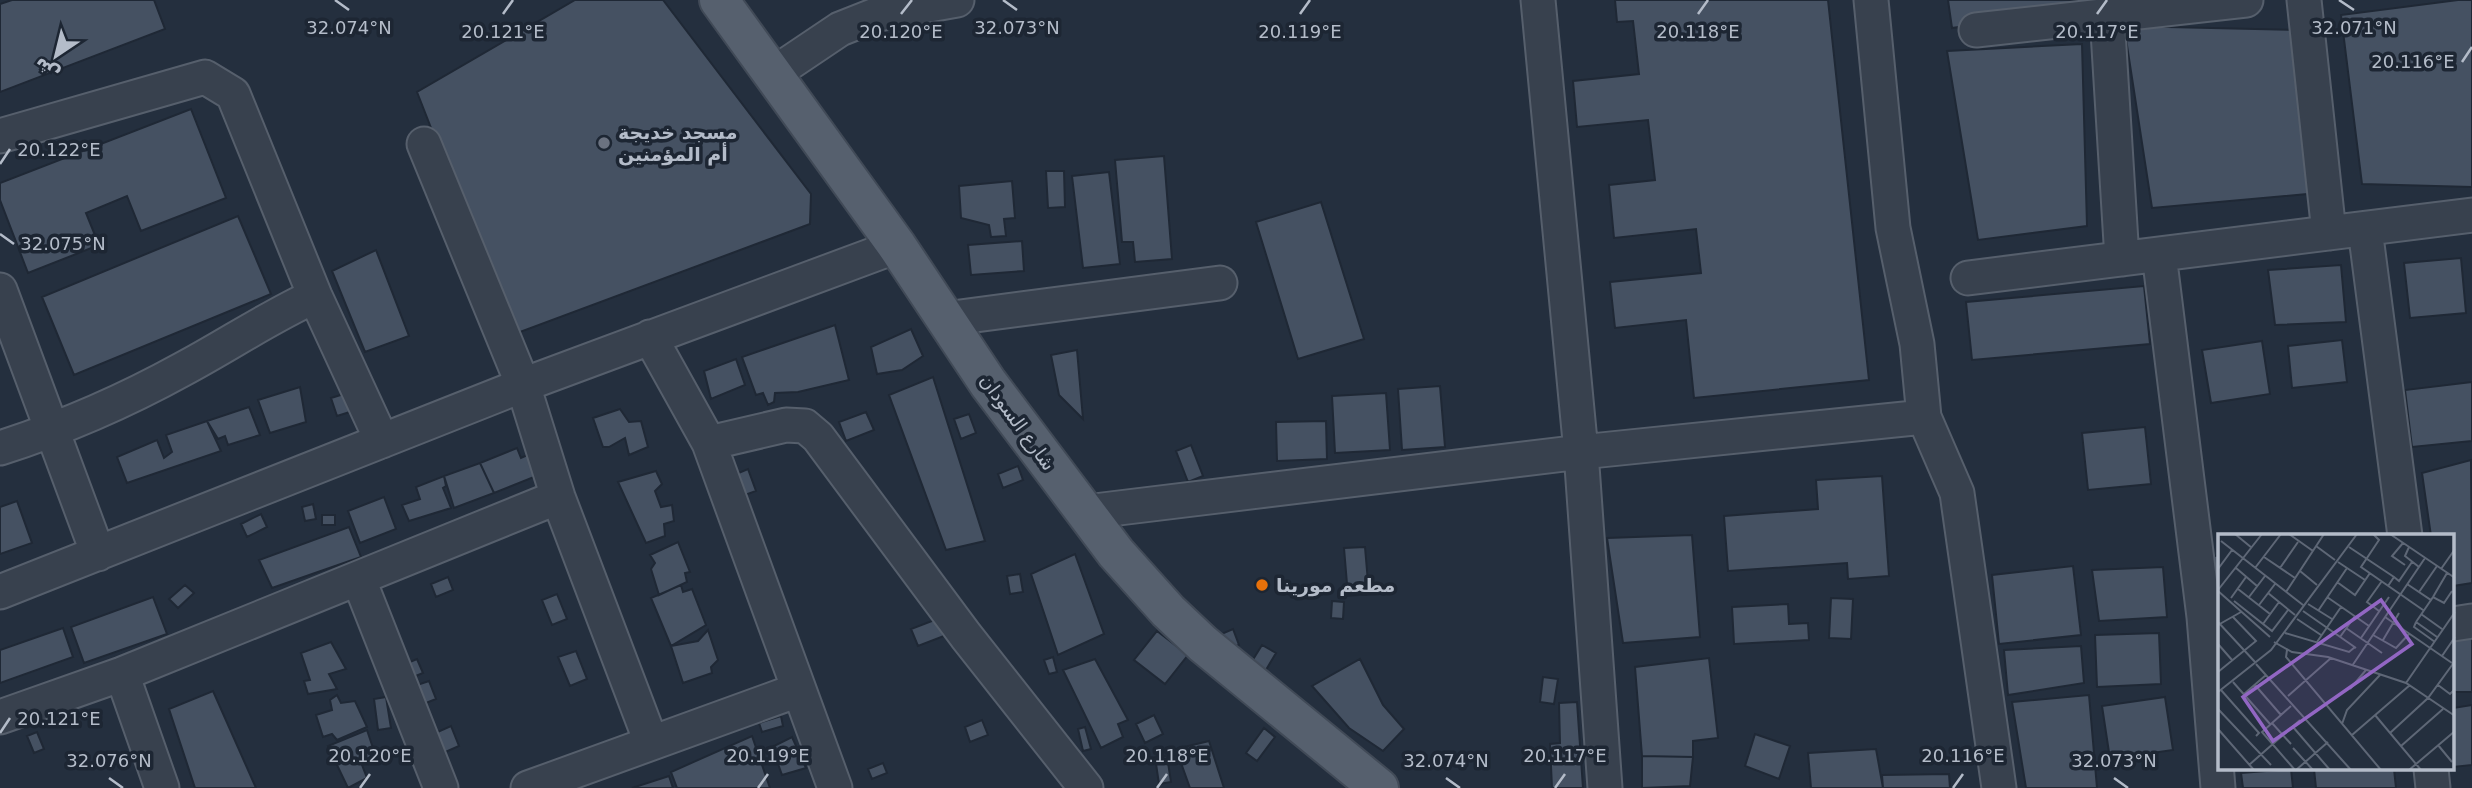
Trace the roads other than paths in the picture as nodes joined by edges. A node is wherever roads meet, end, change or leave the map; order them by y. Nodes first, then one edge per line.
1 (719, 0) edge
2 (957, 0) edge
3 (1538, 0) edge
4 (1871, 0) edge
5 (2246, 0) edge
6 (2304, 0) edge
7 (2114, 10) edge
8 (1976, 30) dead end
9 (774, 74) junction
10 (0, 136) edge
11 (424, 144) dead end
12 (2472, 215) edge
13 (2365, 229) junction
14 (2329, 233) junction
15 (897, 246) junction
16 (2159, 254) junction
17 (2122, 258) junction
18 (1968, 278) dead end
19 (1220, 283) dead end
20 (0, 290) edge
21 (315, 296) junction
22 (945, 319) junction
23 (650, 337) junction
24 (523, 386) junction
25 (1924, 417) junction
26 (53, 431) junction
27 (382, 441) junction
28 (709, 443) junction
29 (0, 448) edge
30 (1581, 452) junction
31 (558, 497) junction
32 (1086, 512) junction
33 (2405, 534) edge
34 (98, 554) junction
35 (359, 580) junction
36 (0, 592) edge
37 (2472, 621) edge
38 (2454, 624) edge
39 (122, 674) junction
40 (798, 690) junction
41 (0, 717) edge
42 (652, 742) junction
43 (2431, 770) edge
44 (162, 788) edge
45 (441, 788) edge
46 (528, 788) edge
47 (835, 788) edge
48 (1086, 788) edge
49 (1379, 788) edge
50 (1605, 788) edge
51 (1999, 788) edge
52 (2218, 788) edge
53 (2433, 788) edge

1 - 9 main road, شارع السودان
2 - 9 street
3 - 30 street
4 - 25 street
5 - 7 street
6 - 14 street
7 - 8 street
7 - 17 street
9 - 15 main road, شارع السودان
10 - 21 street
11 - 24 street
12 - 13 street
13 - 14 street
13 - 33 street
14 - 16 street
15 - 22 main road, شارع السودان
15 - 23 street
16 - 17 street
16 - 52 street
17 - 18 street
19 - 22 street
20 - 26 street
21 - 26 street
21 - 27 street
22 - 32 main road, شارع السودان
23 - 24 street
23 - 28 street
24 - 27 street
24 - 31 street
25 - 30 street
25 - 51 street
26 - 29 street
26 - 34 street
27 - 34 street
28 - 40 street
28 - 48 street
30 - 32 street
30 - 50 street
31 - 35 street
31 - 42 street
32 - 49 main road, شارع السودان
34 - 36 street
35 - 39 street
35 - 45 street
37 - 38 street
39 - 41 street
39 - 44 street
40 - 42 street
40 - 47 street
42 - 46 street
43 - 53 street

